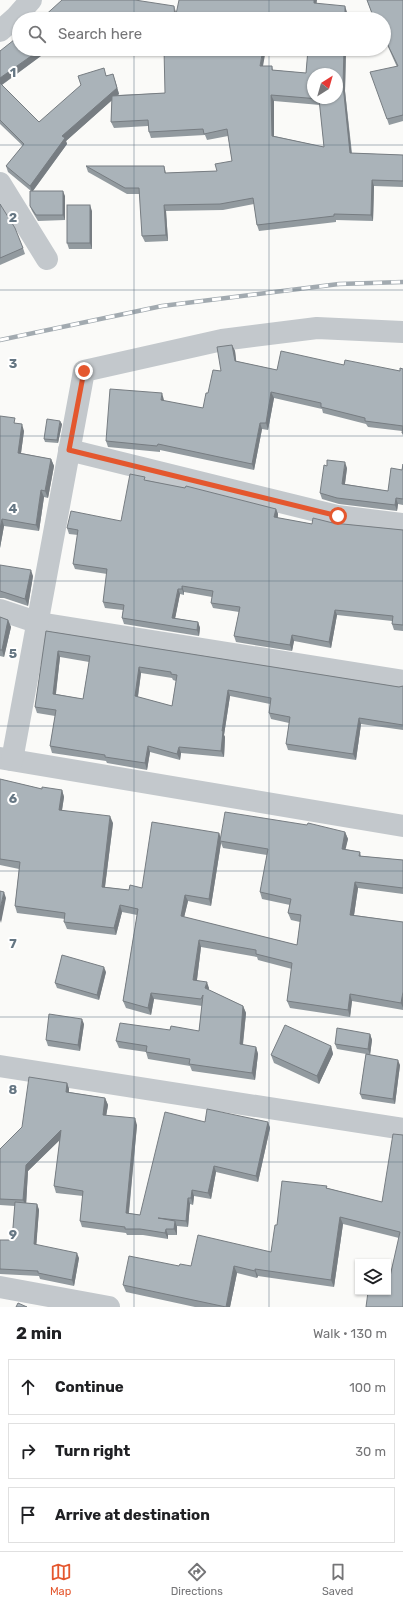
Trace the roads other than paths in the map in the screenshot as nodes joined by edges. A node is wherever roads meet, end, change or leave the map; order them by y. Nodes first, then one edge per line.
1 (31, 0) edge
2 (20, 12) edge
3 (12, 20) edge
4 (0, 31) edge
5 (0, 183) edge
6 (47, 260) dead end
7 (403, 332) edge
8 (69, 450) junction
9 (403, 524) edge
10 (0, 610) edge
11 (39, 623) junction
12 (403, 681) edge
13 (6, 759) edge
14 (403, 826) edge
15 (0, 1066) edge
16 (403, 1129) edge
17 (0, 1287) edge
18 (109, 1307) edge

1 - 2 street
3 - 4 street
5 - 6 street
7 - 8 street
8 - 9 street
8 - 11 street
10 - 11 street
11 - 12 street
11 - 13 street
13 - 14 street
15 - 16 street
17 - 18 street

